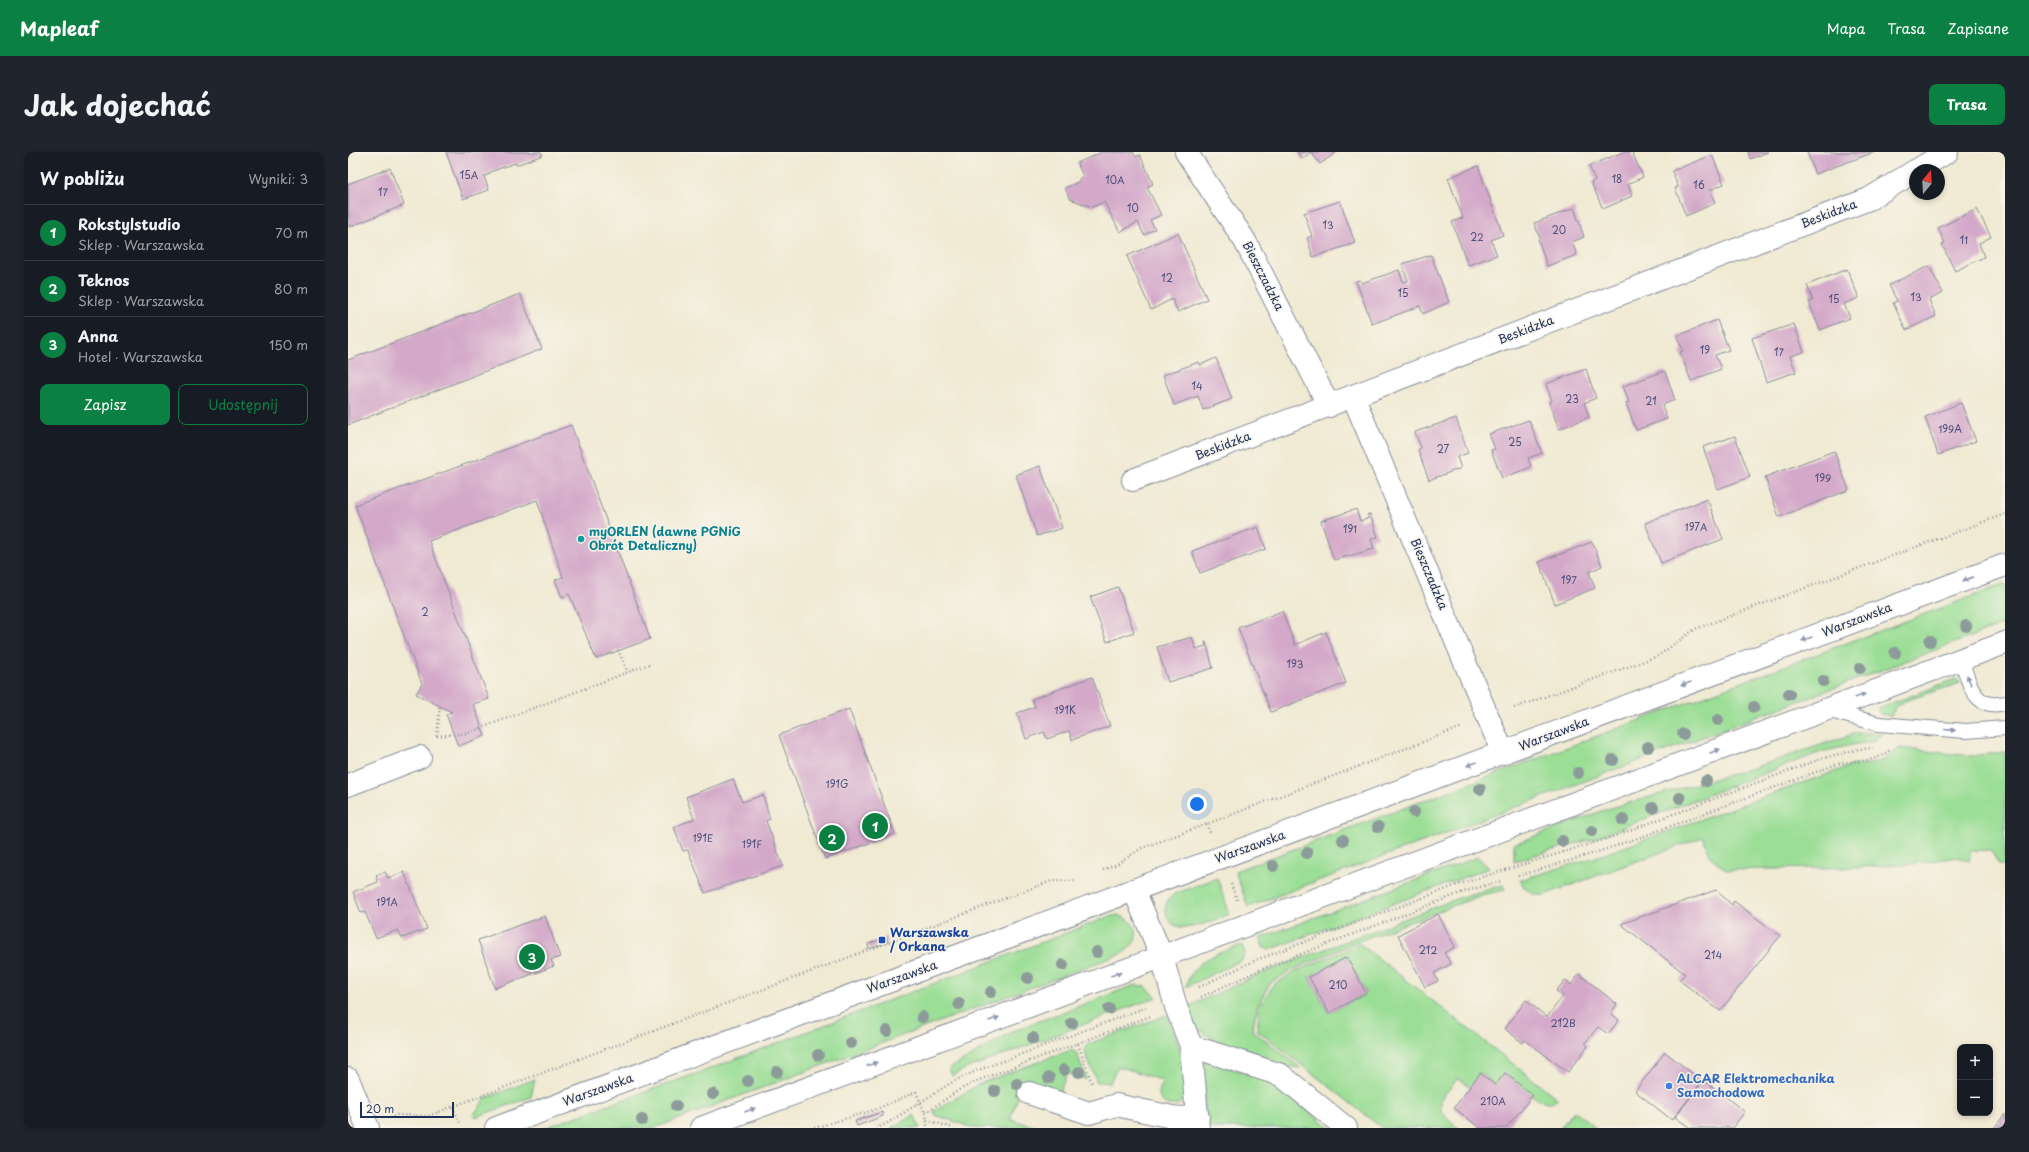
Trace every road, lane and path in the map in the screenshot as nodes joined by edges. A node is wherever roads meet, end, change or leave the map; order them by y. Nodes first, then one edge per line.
1 (1186, 152) edge
2 (1947, 152) edge
3 (1927, 164) edge
4 (1909, 175) edge
5 (1354, 396) junction
6 (1329, 406) junction
7 (1133, 480) dead end
8 (2005, 514) edge
9 (2005, 565) edge
10 (2005, 643) edge
11 (618, 650) dead end
12 (1961, 660) junction
13 (652, 663) dead end
14 (628, 672) junction
15 (2005, 703) edge
16 (440, 706) dead end
17 (1508, 710) dead end
18 (1824, 710) junction
19 (1463, 726) dead end
20 (2005, 728) edge
21 (437, 736) junction
22 (432, 738) dead end
23 (1893, 747) dead end
24 (1874, 748) dead end
25 (1503, 753) junction
26 (420, 757) dead end
27 (348, 785) edge
28 (1098, 872) dead end
29 (1518, 876) dead end
30 (1078, 881) dead end
31 (1230, 881) dead end
32 (1501, 881) dead end
33 (1134, 890) junction
34 (1238, 902) dead end
35 (1162, 956) junction
36 (1260, 965) dead end
37 (1262, 969) junction
38 (1194, 989) dead end
39 (1199, 998) dead end
40 (1153, 1004) dead end
41 (1158, 1013) dead end
42 (1078, 1044) junction
43 (1191, 1046) junction
44 (1084, 1062) dead end
45 (348, 1079) edge
46 (1030, 1093) dead end
47 (920, 1103) junction
48 (452, 1107) junction
49 (925, 1114) junction
50 (927, 1120) junction
51 (460, 1123) dead end
52 (1198, 1123) edge
53 (377, 1124) edge
54 (496, 1128) edge
55 (701, 1128) edge
56 (814, 1128) edge
57 (876, 1128) edge
58 (927, 1128) edge
59 (953, 1128) edge
60 (1346, 1128) edge

1 - 6 main road, Bieszczadzka
2 - 3 main road, Beskidzka
4 - 5 main road, Beskidzka
5 - 6 main road, Beskidzka
5 - 25 main road, Bieszczadzka
6 - 7 main road, Beskidzka
8 - 17 path
9 -> 25 main road, Warszawska
10 - 12 main road
11 - 14 path
15 -> 12 lane
18 -> 12 main road
13 - 14 path
14 - 21 path
16 - 21 path
18 -> 20 lane
35 -> 18 main road
19 - 28 path
21 - 22 path
23 - 29 path
24 - 38 path
25 -> 33 main road, Warszawska
26 - 27 main road
30 - 48 path
31 - 34 path
32 - 37 path
33 - 35 main road
33 - 54 main road, Warszawska
35 - 43 main road
55 -> 35 main road
36 - 37 path
37 - 39 path
40 - 47 path
41 - 42 path
42 - 44 path
42 - 49 path
43 - 52 main road
43 - 60 main road
45 - 53 main road
46 - 52 main road
47 - 49 path
47 - 56 path
47 - 57 path
48 - 51 path
48 - 53 path
49 - 50 path
50 - 58 path
50 - 59 path

